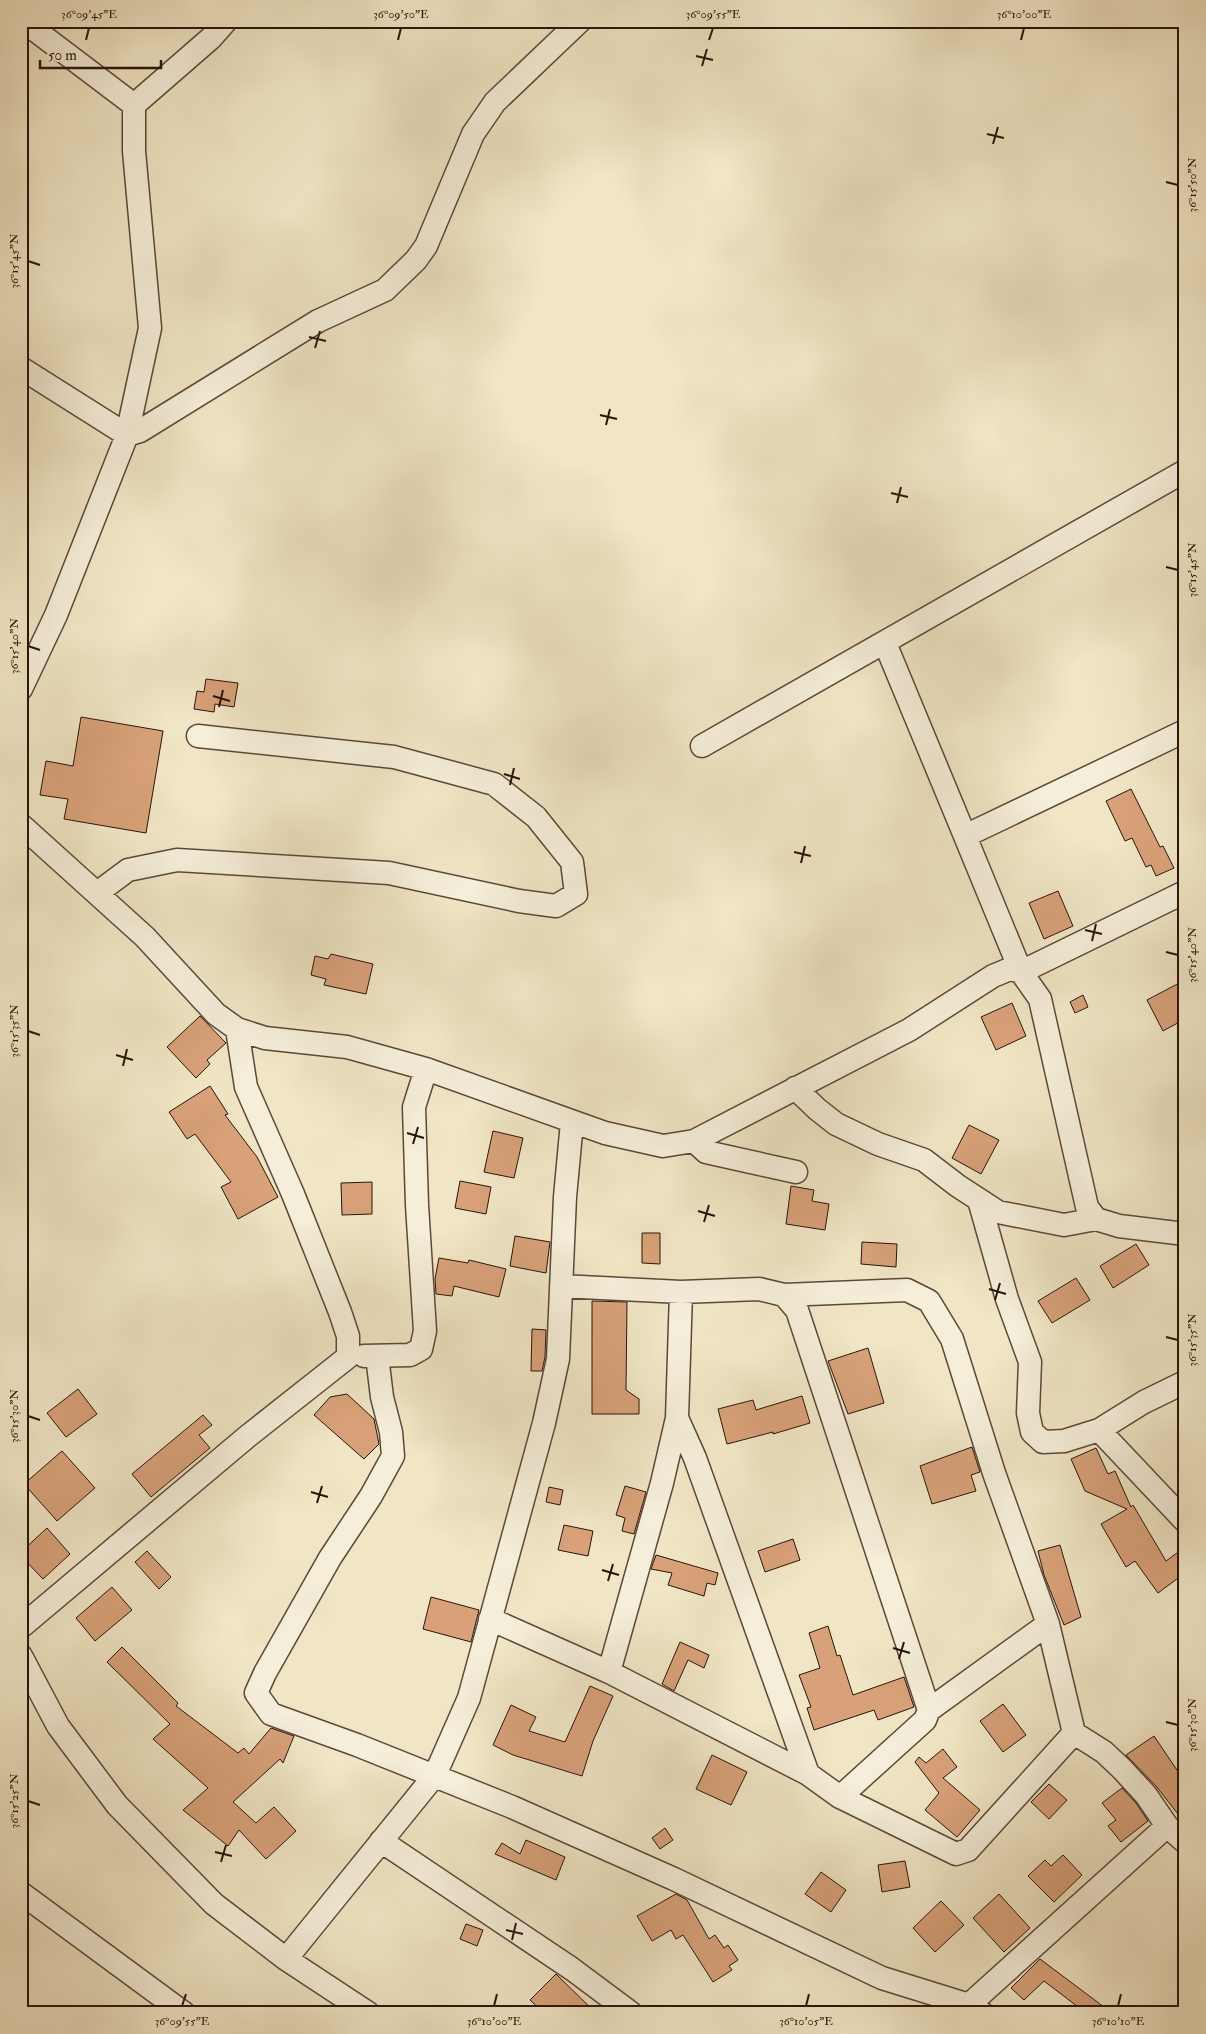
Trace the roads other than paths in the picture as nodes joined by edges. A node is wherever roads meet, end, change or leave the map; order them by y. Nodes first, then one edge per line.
1 (23, 21) edge
2 (226, 21) edge
3 (580, 21) edge
4 (134, 105) junction
5 (21, 368) edge
6 (127, 434) junction
7 (1185, 472) edge
8 (884, 643) junction
9 (21, 689) edge
10 (1185, 731) edge
11 (198, 736) dead end
12 (702, 746) dead end
13 (21, 825) edge
14 (965, 836) junction
15 (96, 893) junction
16 (1184, 894) edge
17 (1021, 972) junction
18 (237, 1029) junction
19 (426, 1069) junction
20 (795, 1088) junction
21 (572, 1122) junction
22 (694, 1141) junction
23 (796, 1172) dead end
24 (979, 1200) junction
25 (1096, 1218) junction
26 (1185, 1234) edge
27 (561, 1286) junction
28 (681, 1292) junction
29 (784, 1296) junction
30 (377, 1356) junction
31 (348, 1357) junction
32 (1185, 1382) edge
33 (677, 1418) junction
34 (1100, 1430) junction
35 (1185, 1521) edge
36 (490, 1619) junction
37 (1048, 1624) junction
38 (21, 1627) edge
39 (21, 1656) edge
40 (609, 1672) junction
41 (929, 1710) junction
42 (1074, 1733) junction
43 (808, 1774) junction
44 (435, 1775) junction
45 (840, 1797) junction
46 (1167, 1826) junction
47 (381, 1841) junction
48 (1185, 1842) edge
49 (21, 1893) edge
50 (286, 1959) junction
51 (970, 2010) edge
52 (184, 2013) edge
53 (368, 2013) edge
54 (631, 2013) edge

1 - 4 street
2 - 4 street
3 - 6 street
4 - 6 street
5 - 6 street
6 - 9 street
7 - 8 street
8 - 12 street
8 - 14 street
10 - 14 street
11 - 15 street
13 - 15 street
14 - 17 street
15 - 18 street
16 - 17 street
17 - 20 street
17 - 25 street
18 - 19 street
18 - 31 street
19 - 21 street
19 - 30 street
20 - 22 street
20 - 24 street
21 - 22 street
21 - 27 street
22 - 23 street
24 - 25 street
24 - 34 street
25 - 26 street
27 - 28 street
27 - 36 street
28 - 29 street
28 - 33 street
29 - 37 street
29 - 41 street
30 - 31 street
30 - 44 street
31 - 38 street
32 - 34 street
33 - 40 street
33 - 43 street
34 - 35 street
36 - 40 street
36 - 44 street
37 - 41 street
37 - 42 street
39 - 50 street
40 - 43 street
41 - 45 street
42 - 45 street
42 - 46 street
43 - 45 street
44 - 47 street
44 - 51 street
46 - 48 street
46 - 51 street
47 - 50 street
47 - 54 street
49 - 52 street
50 - 53 street

